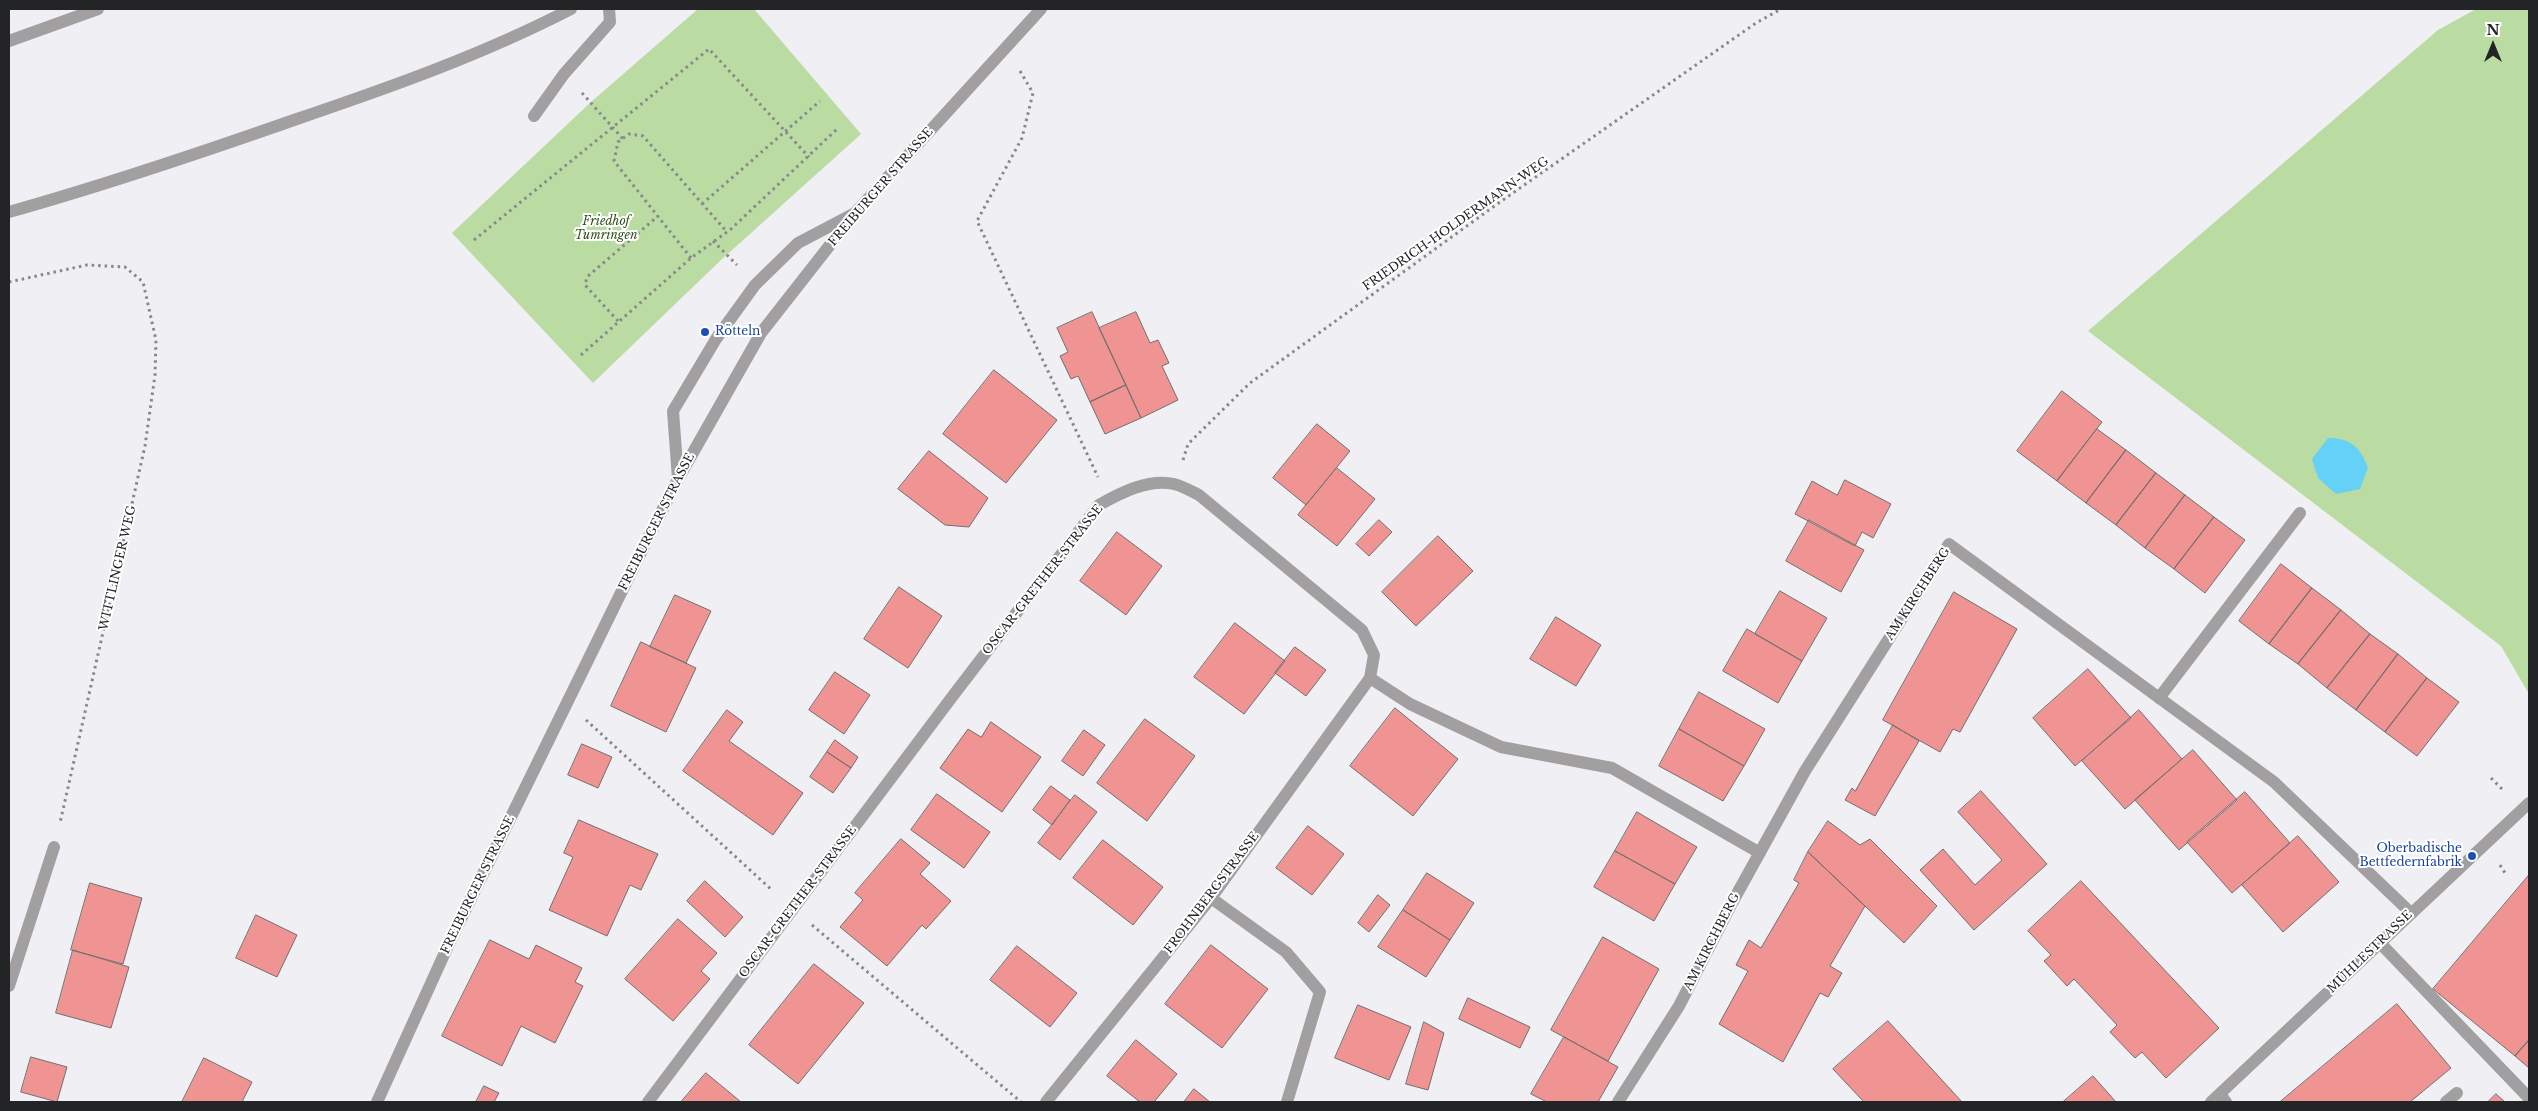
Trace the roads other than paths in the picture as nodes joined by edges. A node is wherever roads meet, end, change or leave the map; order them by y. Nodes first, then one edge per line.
1 (98, 9) edge
2 (571, 9) edge
3 (609, 9) edge
4 (1041, 9) edge
5 (9, 40) edge
6 (534, 116) dead end
7 (9, 212) edge
8 (855, 213) junction
9 (678, 479) junction
10 (2300, 513) dead end
11 (1370, 678) junction
12 (2159, 698) junction
13 (2529, 802) edge
14 (54, 847) road end
15 (1760, 853) junction
16 (1211, 898) junction
17 (2411, 913) junction
18 (2380, 943) junction
19 (9, 986) edge
20 (2457, 1093) dead end
21 (2529, 1098) edge
22 (2219, 1100) edge
23 (377, 1102) edge
24 (648, 1102) edge
25 (1046, 1102) edge
26 (1286, 1102) edge
27 (1618, 1102) edge
28 (2446, 1102) edge

1 - 5 street
2 - 7 street
3 - 6 street
4 - 8 street, FREIBURGER STRASSE
8 - 9 street, FREIBURGER STRASSE
8 - 9 street
9 - 23 street, FREIBURGER STRASSE
10 - 12 street
11 - 15 street
11 - 16 street, FROHNBERGSTRASSE
11 - 24 street, OSCAR-GRETHER-STRASSE
12 - 15 street, AM KIRCHBERG
12 - 17 street, AM KIRCHBERG
13 - 17 street, MÜHLESTRASSE
14 - 19 street
15 - 27 street, AM KIRCHBERG
16 - 25 street, FROHNBERGSTRASSE
16 - 26 street
17 - 18 street, MÜHLESTRASSE
18 - 21 street
18 - 22 street, MÜHLESTRASSE
20 - 28 street

